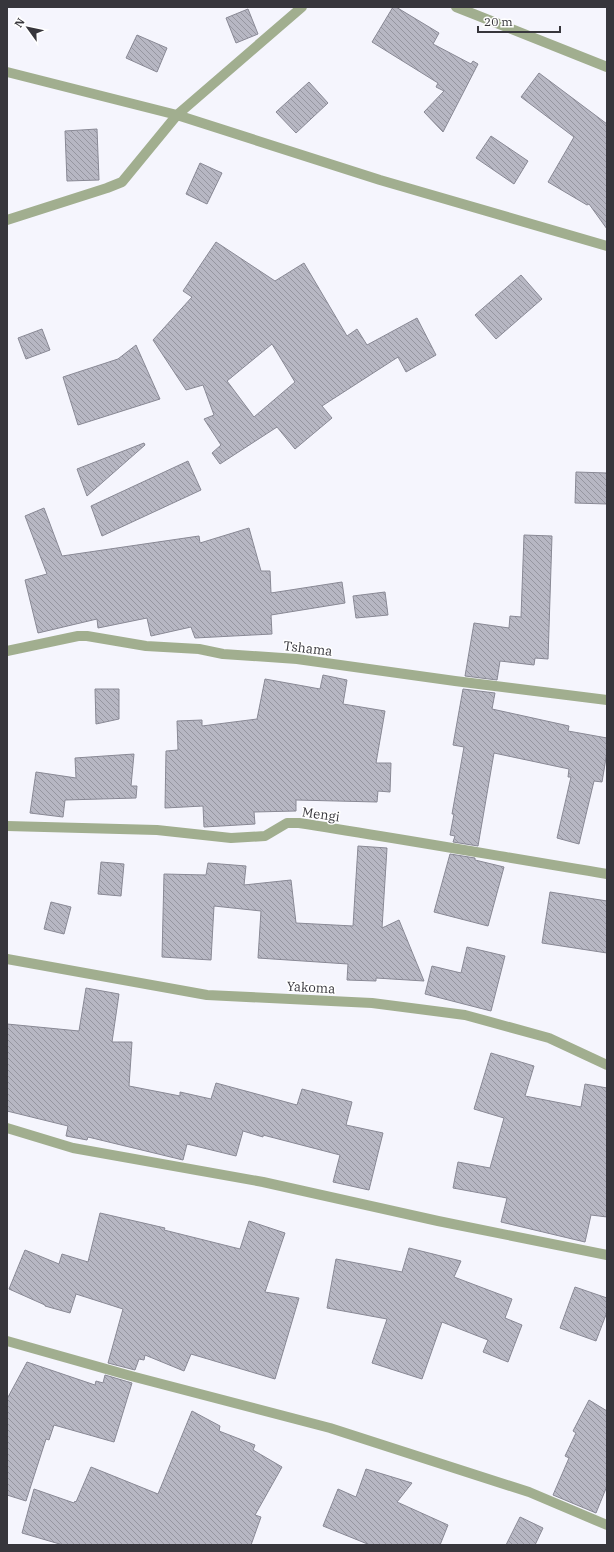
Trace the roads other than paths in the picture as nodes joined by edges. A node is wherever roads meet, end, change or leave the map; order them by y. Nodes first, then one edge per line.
1 (302, 7) edge
2 (456, 7) edge
3 (607, 66) edge
4 (7, 72) edge
5 (177, 115) junction
6 (7, 220) edge
7 (607, 246) edge
8 (7, 651) edge
9 (607, 700) edge
10 (7, 826) edge
11 (607, 874) edge
12 (7, 958) edge
13 (607, 1065) edge
14 (7, 1128) edge
15 (607, 1255) edge
16 (7, 1341) edge
17 (607, 1525) edge

1 - 5 street
2 - 3 street
4 - 5 street
5 - 6 street
5 - 7 street
8 - 9 street, Tshama
10 - 11 street, Mengi
12 - 13 street, Yakoma
14 - 15 street
16 - 17 street

